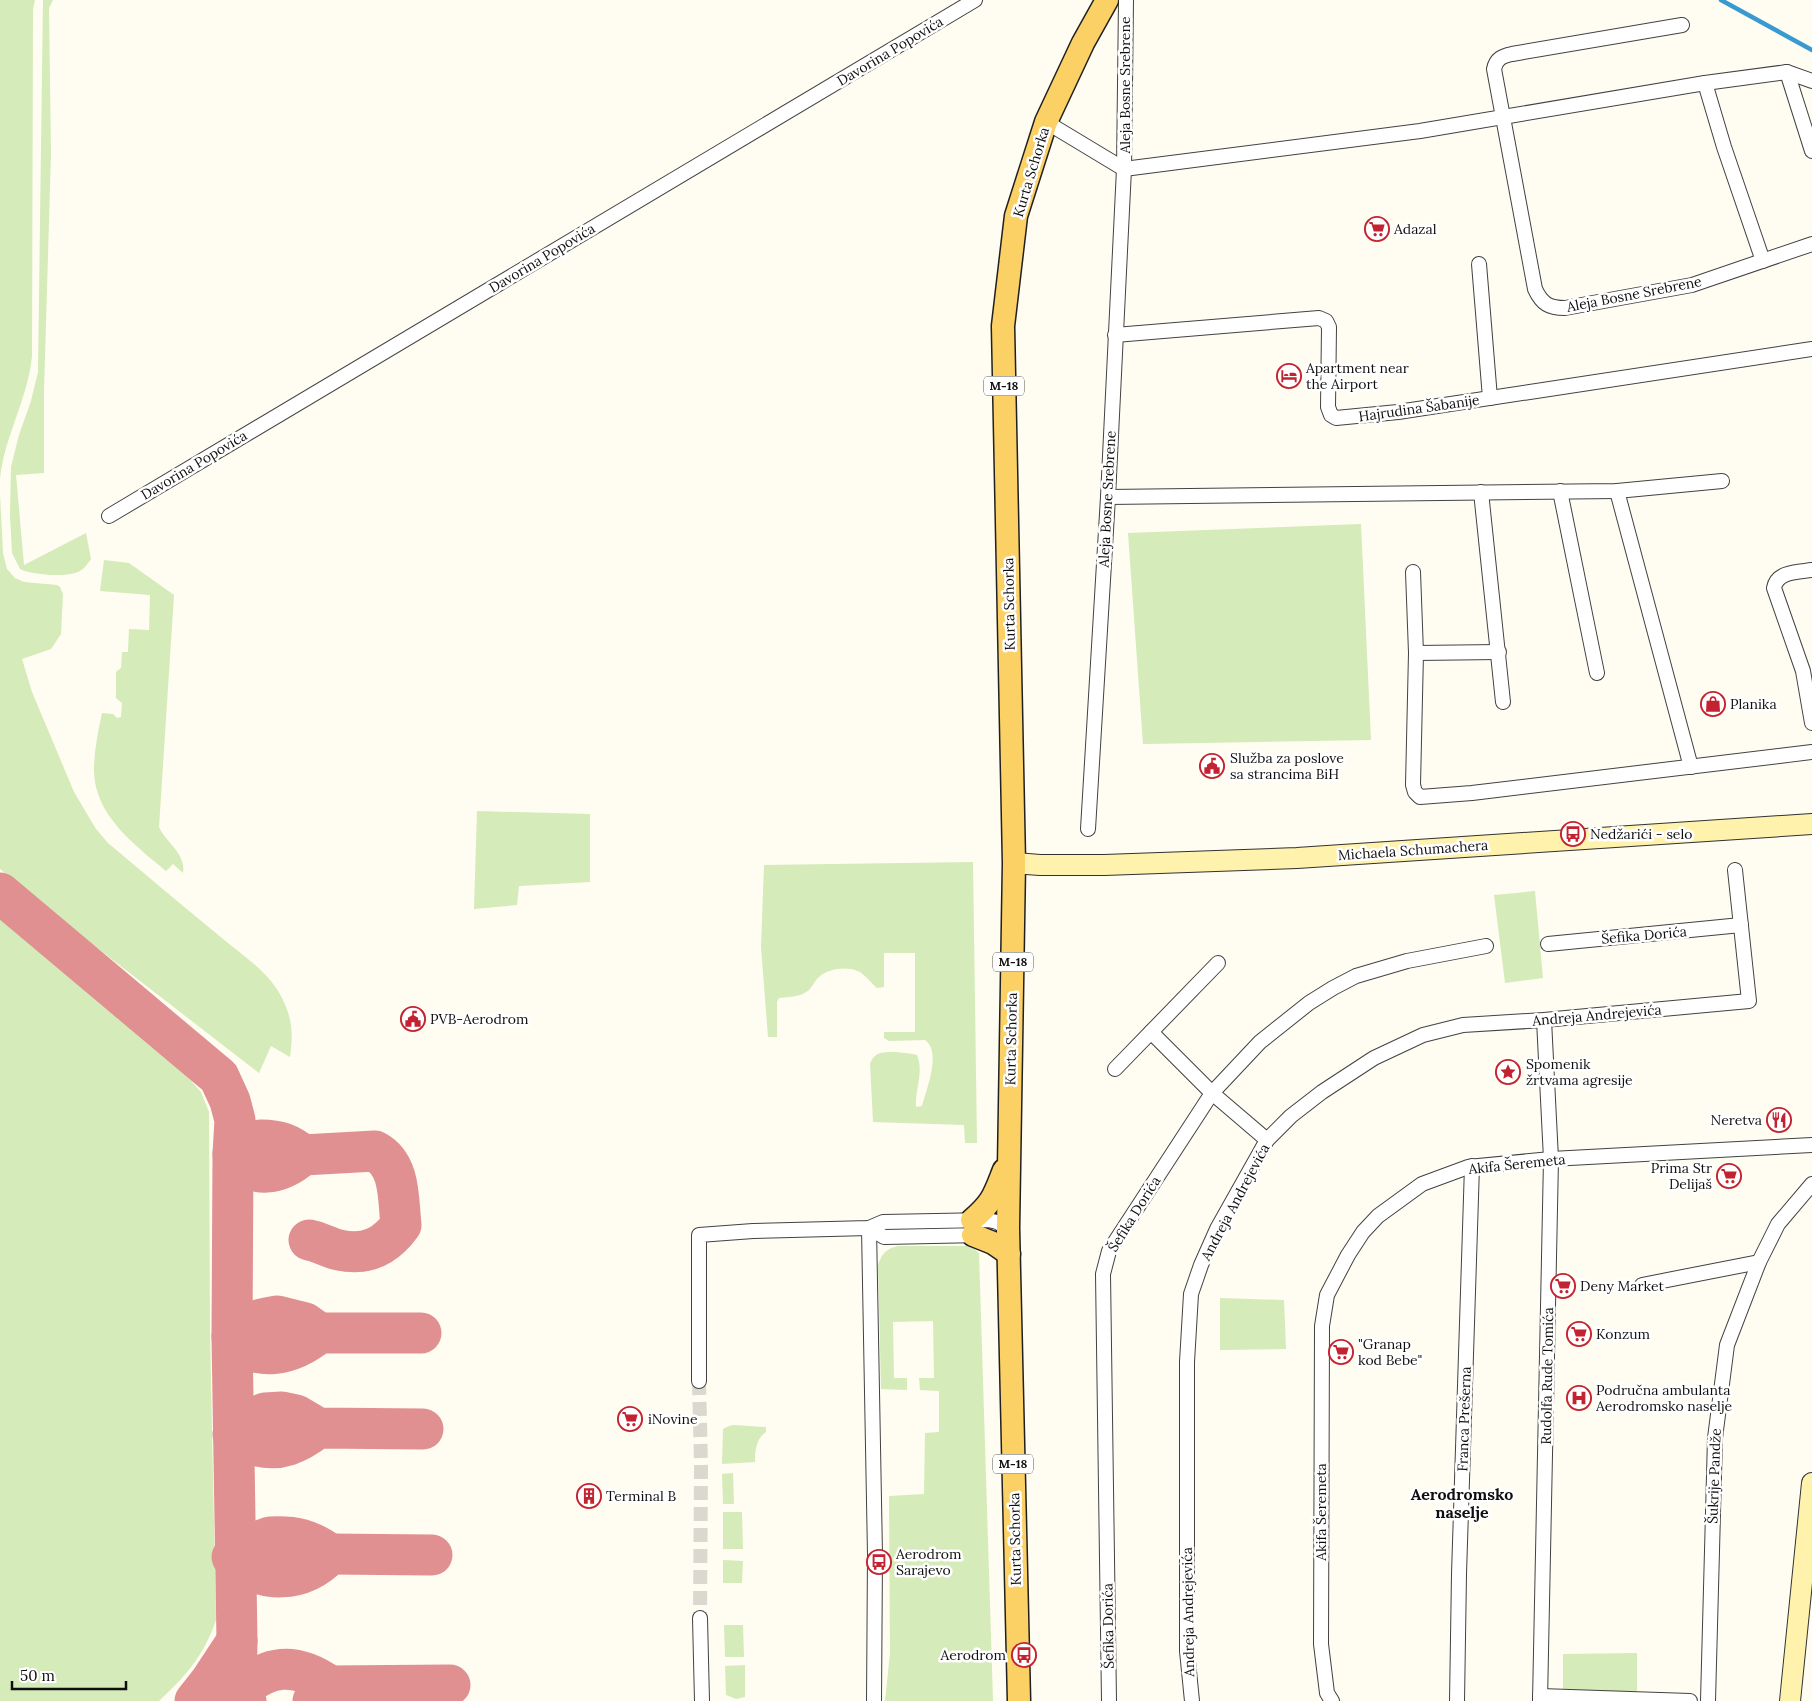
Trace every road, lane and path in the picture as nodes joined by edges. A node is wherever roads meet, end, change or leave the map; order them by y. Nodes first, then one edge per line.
1 (975, 0) edge
2 (1107, 0) edge
3 (1126, 0) edge
4 (1682, 25) dead end
5 (1786, 72) junction
6 (1812, 81) edge
7 (1705, 83) junction
8 (1502, 117) junction
9 (1046, 122) junction
10 (1812, 151) edge
11 (1124, 169) junction
12 (1812, 244) edge
13 (1763, 261) junction
14 (1479, 264) dead end
15 (1116, 335) junction
16 (1812, 350) edge
17 (1490, 398) junction
18 (1722, 481) dead end
19 (1616, 490) junction
20 (1560, 491) junction
21 (1481, 492) junction
22 (1108, 497) junction
23 (109, 516) dead end
24 (1812, 570) edge
25 (1413, 572) dead end
26 (1499, 652) junction
27 (1416, 653) junction
28 (1597, 673) dead end
29 (1503, 702) dead end
30 (1812, 723) edge
31 (1812, 752) edge
32 (1690, 767) junction
33 (1812, 824) edge
34 (1088, 829) dead end
35 (1014, 863) junction
36 (1735, 870) dead end
37 (1741, 925) junction
38 (1548, 944) dead end
39 (1486, 946) dead end
40 (1218, 963) dead end
41 (1544, 1020) junction
42 (1151, 1032) junction
43 (1115, 1069) dead end
44 (1212, 1093) junction
45 (1268, 1140) junction
46 (1812, 1146) edge
47 (1009, 1158) junction
48 (1551, 1159) junction
49 (1470, 1167) junction
50 (1812, 1184) edge
51 (972, 1227) junction
52 (869, 1228) junction
53 (1008, 1228) junction
54 (1009, 1254) junction
55 (1759, 1262) junction
56 (1642, 1285) dead end
57 (699, 1381) tunnel mouth
58 (1812, 1483) edge
59 (700, 1618) tunnel mouth
60 (1540, 1699) edge
61 (702, 1701) edge
62 (874, 1701) edge
63 (1019, 1701) edge
64 (1109, 1701) edge
65 (1192, 1701) edge
66 (1332, 1701) edge
67 (1457, 1701) edge
68 (1690, 1701) edge
69 (1708, 1701) edge
70 (1790, 1701) edge

1 - 23 street, Davorina Popovića
2 - 9 main road, Kurta Schorka / M-18
3 - 11 street, Aleja Bosne Srebrene
4 - 8 street
5 - 6 street, Aleja Bosne Srebrene
5 - 7 street, Aleja Bosne Srebrene
5 - 10 street
7 - 8 street, Aleja Bosne Srebrene
7 - 13 street
8 - 11 street, Aleja Bosne Srebrene
8 - 13 street, Aleja Bosne Srebrene
9 - 11 street, Aleja Bosne Srebrene
9 - 35 main road, Kurta Schorka / M-18
11 - 15 street, Aleja Bosne Srebrene
12 - 13 street, Aleja Bosne Srebrene
14 - 17 street
15 - 17 street, Hajrudina Šabanije
15 - 22 street, Aleja Bosne Srebrene
16 - 17 street, Hajrudina Šabanije
18 - 19 street
19 - 20 street
19 - 32 street
20 - 21 street
20 - 28 street
21 - 22 street
21 - 26 street
22 - 34 street, Aleja Bosne Srebrene
24 - 30 street
25 - 27 street
26 - 27 street
26 - 29 street
27 - 32 street
31 - 32 street
33 - 35 main road, Michaela Schumachera
35 - 47 main road, Kurta Schorka / M-18
36 - 37 street, Andreja Andrejevića
37 - 38 street, Šefika Dorića
37 - 41 street, Andreja Andrejevića
39 - 44 street, Šefika Dorića
40 - 42 street
41 - 45 street, Andreja Andrejevića
41 - 48 street, Rudolfa Rude Tomića
42 - 43 street
42 - 44 street
44 - 45 street
44 - 64 street, Šefika Dorića
45 - 65 street, Andreja Andrejevića
46 - 48 street, Akifa Šeremeta
47 - 51 main road
47 - 53 main road, Kurta Schorka / M-18
48 - 49 street, Akifa Šeremeta
48 - 60 street, Rudolfa Rude Tomića
49 - 66 street, Akifa Šeremeta
49 - 67 street, Franca Prešerna
50 - 55 street, Šukrije Pandže
51 - 52 street
51 - 53 street
51 - 54 main road
52 - 57 street
52 - 62 street
53 - 54 main road, Kurta Schorka / M-18
54 - 63 main road, Kurta Schorka / M-18
55 - 56 street
55 - 69 street, Šukrije Pandže
58 - 70 main road
59 - 61 street
60 - 68 street

